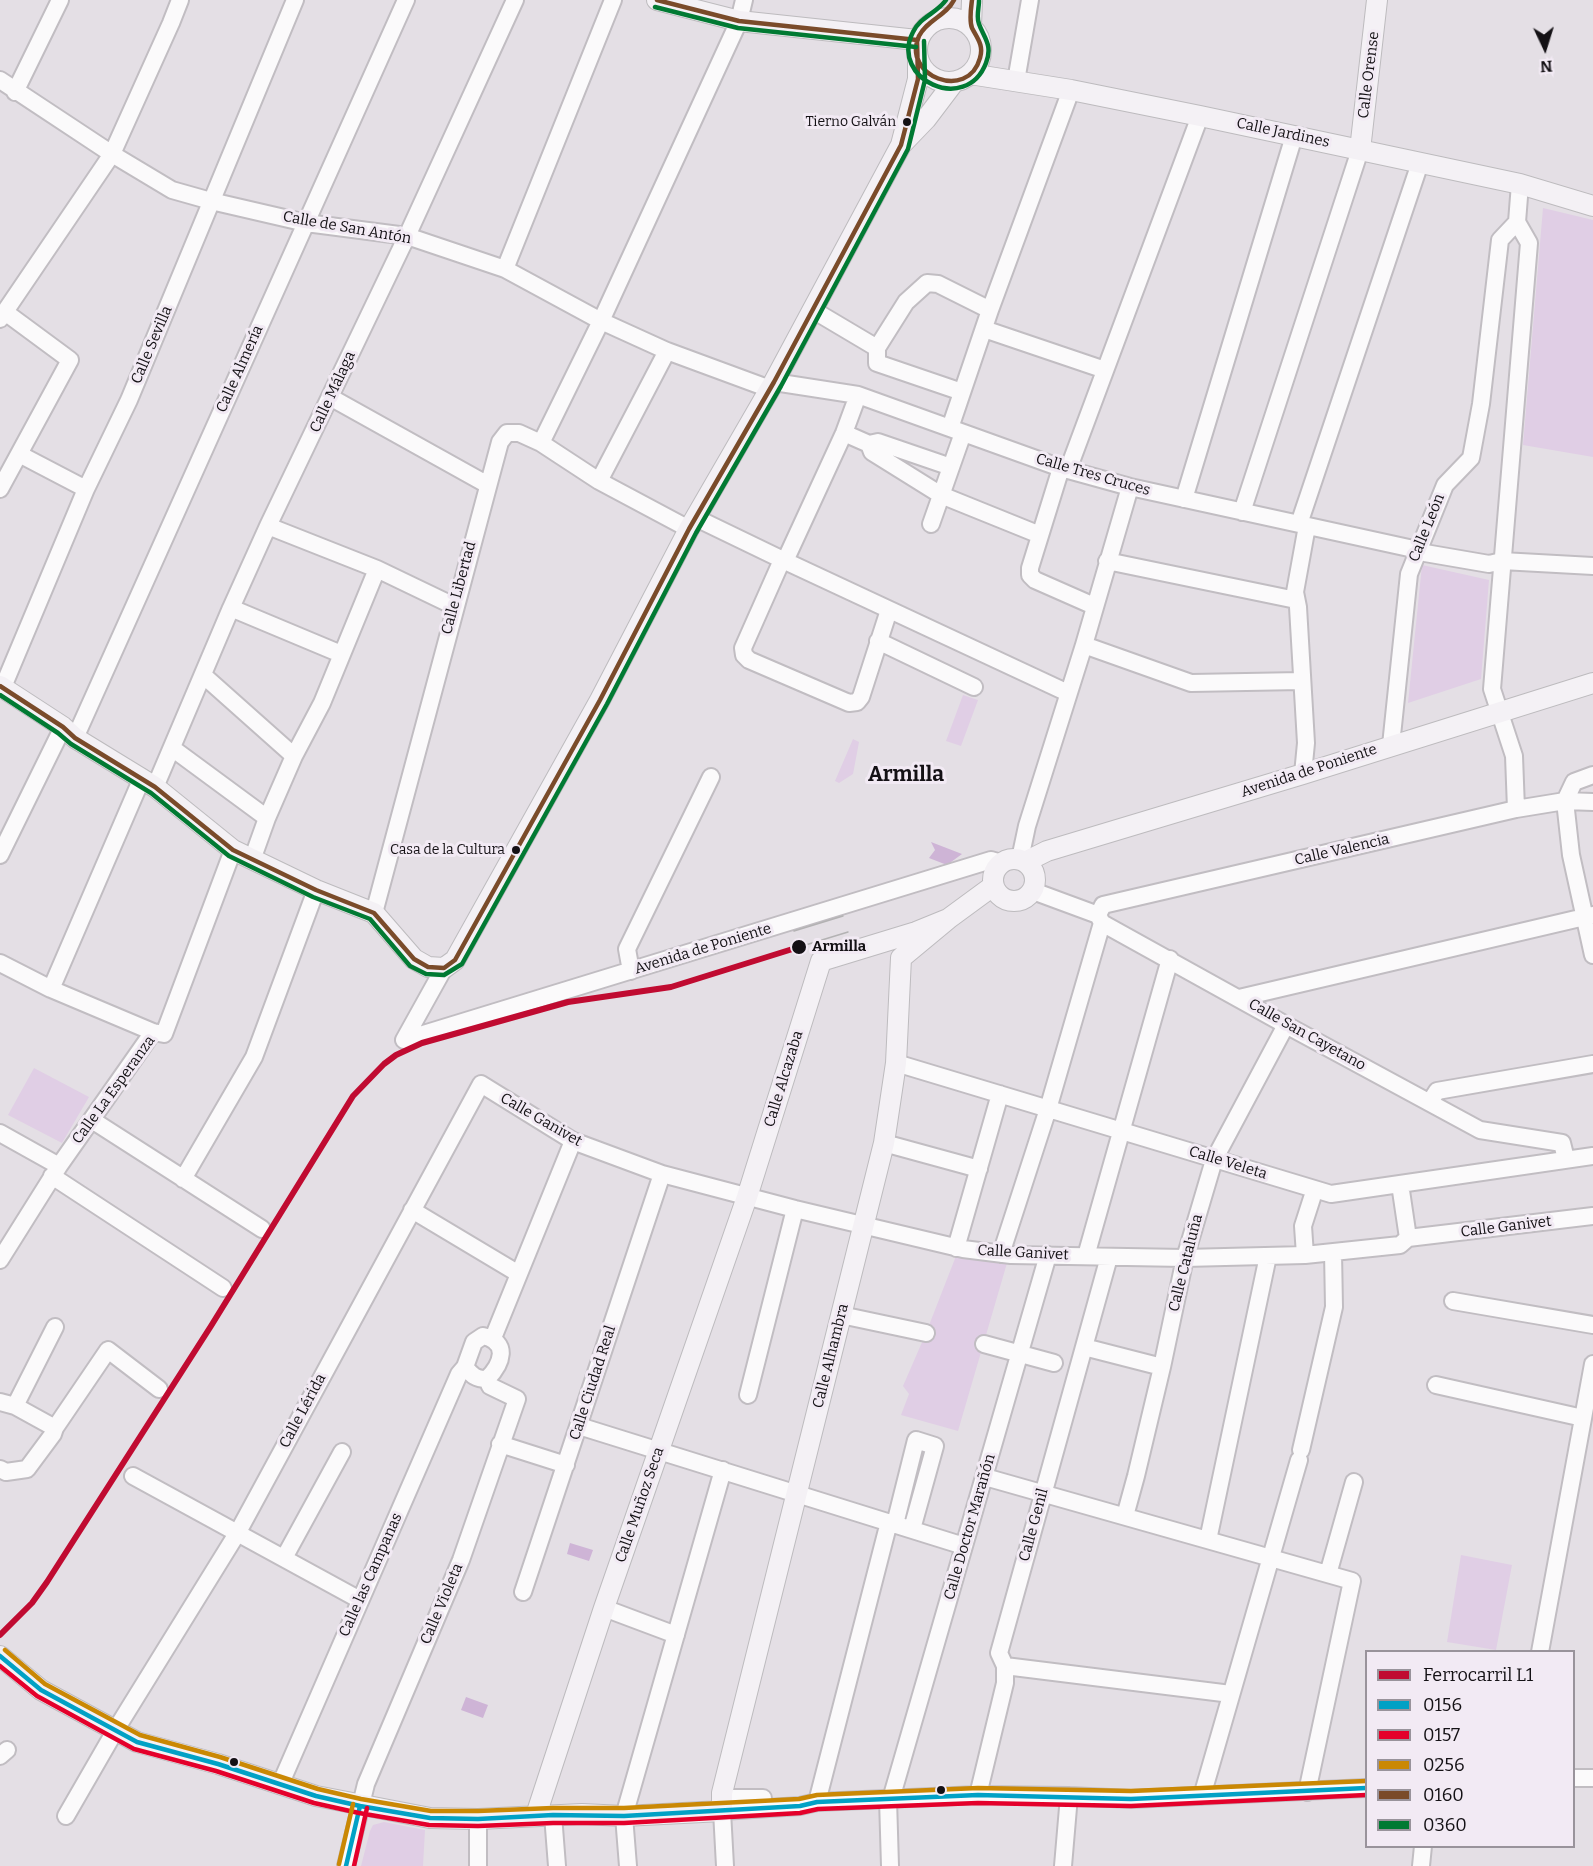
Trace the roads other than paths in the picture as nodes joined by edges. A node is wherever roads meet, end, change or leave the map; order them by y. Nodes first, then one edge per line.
1 (60, 0) edge
2 (180, 0) edge
3 (295, 0) edge
4 (406, 0) edge
5 (515, 0) edge
6 (613, 0) edge
7 (657, 0) edge
8 (744, 0) edge
9 (954, 0) edge
10 (972, 0) edge
11 (1030, 0) edge
12 (1377, 0) edge
13 (943, 17) junction
14 (739, 21) junction
15 (970, 25) junction
16 (917, 40) junction
17 (918, 62) junction
18 (962, 78) junction
19 (0, 80) edge
20 (1016, 81) junction
21 (1071, 90) junction
22 (15, 92) junction
23 (1200, 116) junction
24 (1294, 136) junction
25 (901, 145) junction
26 (1360, 150) junction
27 (112, 154) junction
28 (1420, 163) junction
29 (1520, 184) junction
30 (211, 201) junction
31 (1593, 206) edge
32 (1517, 222) junction
33 (306, 223) junction
34 (407, 236) junction
35 (506, 269) junction
36 (813, 310) junction
37 (990, 310) junction
38 (2, 316) edge
39 (601, 321) junction
40 (984, 329) junction
41 (667, 351) junction
42 (877, 356) junction
43 (1104, 370) junction
44 (772, 386) junction
45 (962, 392) junction
46 (858, 395) junction
47 (330, 397) junction
48 (957, 430) junction
49 (844, 433) junction
50 (541, 443) junction
51 (869, 444) junction
52 (19, 454) junction
53 (951, 467) junction
54 (1065, 469) junction
55 (599, 481) junction
56 (488, 485) junction
57 (1130, 487) junction
58 (0, 489) edge
59 (86, 489) junction
60 (941, 495) junction
61 (1184, 499) junction
62 (1242, 512) junction
63 (693, 524) junction
64 (931, 524) dead end
65 (1303, 525) junction
66 (268, 526) junction
67 (1040, 535) junction
68 (1418, 550) junction
69 (783, 561) junction
70 (1107, 561) junction
71 (1502, 561) junction
72 (1593, 566) edge
73 (377, 569) junction
74 (1296, 600) junction
75 (454, 606) junction
76 (1094, 606) junction
77 (231, 608) junction
78 (889, 610) junction
79 (878, 641) junction
80 (1083, 645) junction
81 (341, 654) junction
82 (203, 675) junction
83 (1301, 681) junction
84 (1593, 683) edge
85 (1, 687) edge
86 (974, 687) dead end
87 (1068, 693) junction
88 (1500, 712) junction
89 (69, 732) junction
90 (1391, 745) junction
91 (172, 748) junction
92 (294, 756) junction
93 (1312, 771) junction
94 (1593, 775) edge
95 (711, 777) dead end
96 (149, 782) junction
97 (1565, 801) junction
98 (1593, 802) edge
99 (1516, 809) junction
100 (267, 818) junction
101 (233, 850) junction
102 (0, 855) edge
103 (252, 860) junction
104 (1016, 861) junction
105 (993, 886) junction
106 (316, 890) junction
107 (1033, 891) junction
108 (374, 913) junction
109 (1589, 916) edge
110 (948, 919) junction
111 (1100, 919) junction
112 (1593, 955) edge
113 (1170, 959) junction
114 (0, 963) edge
115 (444, 968) junction
116 (631, 971) junction
117 (51, 989) junction
118 (1239, 998) junction
119 (1286, 1025) junction
120 (153, 1032) junction
121 (896, 1064) junction
122 (1593, 1064) edge
123 (481, 1084) joint
124 (1000, 1094) junction
125 (1430, 1102) junction
126 (1048, 1109) junction
127 (92, 1120) junction
128 (1120, 1131) junction
129 (0, 1133) edge
130 (573, 1141) junction
131 (884, 1143) junction
132 (1593, 1156) edge
133 (1566, 1159) junction
134 (1214, 1160) junction
135 (979, 1169) junction
136 (56, 1171) junction
137 (662, 1173) junction
138 (183, 1179) junction
139 (1400, 1184) junction
140 (747, 1197) junction
141 (1312, 1198) dead end
142 (795, 1209) junction
143 (412, 1210) junction
144 (1593, 1216) edge
145 (863, 1224) junction
146 (262, 1229) dead end
147 (5, 1237) edge
148 (1408, 1238) junction
149 (956, 1248) junction
150 (1333, 1252) junction
151 (1001, 1254) junction
152 (1048, 1255) junction
153 (1305, 1255) junction
154 (1086, 1256) junction
155 (1109, 1257) junction
156 (1268, 1257) junction
157 (1185, 1258) junction
158 (0, 1260) edge
159 (519, 1274) junction
160 (223, 1288) dead end
161 (1453, 1301) dead end
162 (841, 1315) junction
163 (1593, 1325) edge
164 (55, 1327) dead end
165 (926, 1333) dead end
166 (493, 1338) junction
167 (984, 1344) dead end
168 (1083, 1347) junction
169 (1020, 1353) junction
170 (1053, 1363) dead end
171 (1593, 1364) edge
172 (465, 1367) junction
173 (1162, 1367) junction
174 (487, 1379) junction
175 (1591, 1382) edge
176 (1436, 1385) dead end
177 (159, 1389) dead end
178 (748, 1395) dead end
179 (4, 1403) edge
180 (1583, 1418) junction
181 (579, 1425) junction
182 (55, 1428) junction
183 (500, 1444) junction
184 (658, 1450) junction
185 (342, 1452) dead end
186 (566, 1465) junction
187 (0, 1469) edge
188 (723, 1470) junction
189 (133, 1476) dead end
190 (985, 1477) junction
191 (1354, 1482) dead end
192 (797, 1492) junction
193 (1042, 1493) junction
194 (1125, 1516) junction
195 (892, 1523) junction
196 (912, 1529) junction
197 (238, 1532) junction
198 (1208, 1540) junction
199 (964, 1546) junction
200 (284, 1558) junction
201 (1272, 1558) junction
202 (1328, 1574) junction
203 (523, 1592) dead end
204 (360, 1600) junction
205 (604, 1608) junction
206 (676, 1635) junction
207 (1540, 1650) edge
208 (0, 1656) edge
209 (1005, 1666) junction
210 (1231, 1694) junction
211 (115, 1731) junction
212 (1575, 1778) edge
213 (1593, 1778) edge
214 (280, 1785) junction
215 (1365, 1788) edge
216 (1307, 1792) junction
217 (978, 1795) junction
218 (1069, 1796) junction
219 (1202, 1796) junction
220 (889, 1799) junction
221 (817, 1802) junction
222 (722, 1804) junction
223 (360, 1806) junction
224 (625, 1811) junction
225 (545, 1815) junction
226 (66, 1816) dead end
227 (478, 1819) junction
228 (1423, 1848) edge
229 (346, 1866) edge
230 (478, 1866) edge
231 (557, 1866) edge
232 (628, 1866) edge
233 (724, 1866) edge
234 (890, 1866) edge
235 (1063, 1866) edge
236 (1421, 1866) edge

1 - 22 street
2 - 27 street
3 - 30 street, Calle Sevilla
4 - 33 street, Calle Almería
5 - 34 street, Calle Málaga
6 - 35 street
7 - 14 main road
8 - 14 street
9 - 13 main road
10 - 15 main road
11 - 20 street
12 - 26 main road, Calle Orense
13 - 15 main road
13 - 16 main road
14 - 16 main road
14 - 39 street
15 - 18 main road
16 - 17 main road
17 - 18 main road
17 - 25 main road
18 - 20 main road, Calle Jardines
18 - 25 main road
19 - 22 street, Calle de San Antón
20 - 21 main road, Calle Jardines
21 - 23 main road, Calle Jardines
21 - 37 street
22 - 27 street, Calle de San Antón
23 - 24 main road, Calle Jardines
23 - 43 street
24 - 26 main road, Calle Jardines
24 - 61 street
25 - 36 main road
26 - 28 main road, Calle Jardines
26 - 62 street
27 - 30 street, Calle de San Antón
27 - 38 street
28 - 29 main road, Calle Jardines
28 - 65 street
29 - 31 main road, Calle Jardines
29 - 32 street
30 - 33 street, Calle de San Antón
30 - 59 street, Calle Sevilla
32 - 68 street, Calle León
32 - 71 street
33 - 34 street, Calle de San Antón
33 - 89 street, Calle Almería
34 - 35 street, Calle de San Antón
34 - 47 street, Calle Málaga
35 - 39 street, Calle de San Antón
36 - 42 street
36 - 44 main road
37 - 40 street
37 - 42 street
38 - 52 street
39 - 41 street, Calle de San Antón
39 - 50 street
40 - 43 street
40 - 45 street
41 - 44 street, Calle de San Antón
41 - 55 street
42 - 45 street
43 - 54 street
44 - 46 street, Calle Tres Cruces
44 - 63 main road
45 - 48 street
46 - 48 street, Calle Tres Cruces
46 - 49 street
47 - 56 street
47 - 66 street, Calle Málaga
48 - 53 street
48 - 54 street, Calle Tres Cruces
49 - 51 street
49 - 69 street
50 - 55 street
50 - 56 street, Calle Libertad
51 - 53 street
51 - 60 street
52 - 58 street
52 - 59 street
53 - 60 street
54 - 57 street, Calle Tres Cruces
54 - 67 street
55 - 63 street
56 - 75 street, Calle Libertad
57 - 61 street, Calle Tres Cruces
57 - 70 street
59 - 85 street, Calle Sevilla
60 - 64 street
60 - 67 street
61 - 62 street, Calle Tres Cruces
62 - 65 street, Calle Tres Cruces
63 - 69 street
63 - 115 main road
65 - 68 street, Calle Tres Cruces
65 - 74 street
66 - 73 street
66 - 77 street, Calle Málaga
67 - 76 street
68 - 71 street, Calle Tres Cruces
68 - 90 street, Calle León
69 - 78 street
69 - 79 street
70 - 74 street
70 - 76 street
71 - 72 street, Calle Tres Cruces
71 - 88 street
73 - 75 street
73 - 81 street
74 - 83 street
75 - 108 street, Calle Libertad
76 - 80 street
77 - 81 street
77 - 82 street, Calle Málaga
78 - 79 street
78 - 87 street
79 - 86 street
80 - 83 street
80 - 87 street
81 - 92 street
82 - 91 street, Calle Málaga
82 - 92 street
83 - 93 street
84 - 88 main road, Avenida de Poniente
85 - 89 main road
87 - 104 street
88 - 90 main road, Avenida de Poniente
88 - 99 street
89 - 96 main road
89 - 102 street, Calle Almería
90 - 93 main road, Avenida de Poniente
91 - 96 street, Calle Málaga
91 - 100 street
92 - 100 street
93 - 104 main road, Avenida de Poniente
94 - 97 street
95 - 116 street
96 - 101 main road
96 - 117 street, Calle Málaga
97 - 98 street, Calle Valencia
97 - 99 street, Calle Valencia
97 - 109 street
99 - 111 street, Calle Valencia
100 - 103 street
101 - 103 main road
101 - 120 street, Calle La Esperanza
103 - 106 main road
104 - 105 main road
104 - 107 main road
104 - 116 street, Avenida de Poniente
105 - 107 main road
105 - 110 main road
106 - 108 main road
106 - 138 street
107 - 111 street, Calle San Cayetano
108 - 115 main road
109 - 112 street
109 - 118 street
110 - 121 main road, Calle Alhambra
110 - 140 main road, Calle Alcazaba
111 - 113 street, Calle San Cayetano
111 - 126 street
113 - 118 street, Calle San Cayetano
113 - 128 street
114 - 117 street
115 - 116 street, Avenida de Poniente
117 - 120 street
118 - 119 street, Calle San Cayetano
119 - 125 street, Calle San Cayetano
119 - 134 street, Calle Cataluña
120 - 127 street, Calle La Esperanza
121 - 124 street, Calle Veleta
121 - 131 main road, Calle Alhambra
122 - 125 street
123 - 130 street, Calle Ganivet
123 - 143 street, Calle Lérida
124 - 126 street, Calle Veleta
124 - 135 street
125 - 133 street, Calle San Cayetano
126 - 128 street, Calle Veleta
126 - 151 street
127 - 136 street, Calle La Esperanza
127 - 138 street
128 - 134 street, Calle Veleta
128 - 154 street
129 - 136 street
130 - 137 street, Calle Ganivet
130 - 159 street
131 - 135 street
131 - 145 main road, Calle Alhambra
132 - 133 street, Calle Veleta
133 - 139 street, Calle Veleta
134 - 139 street, Calle Veleta
134 - 157 street, Calle Cataluña
135 - 149 street
136 - 147 street, Calle La Esperanza
136 - 160 street
137 - 140 street, Calle Ganivet
137 - 181 street, Calle Ciudad Real
138 - 146 street
139 - 148 street
140 - 142 street, Calle Ganivet
140 - 184 main road, Calle Muñoz Seca
141 - 153 street
142 - 145 street, Calle Ganivet
142 - 178 street
143 - 159 street
143 - 197 street, Calle Lérida
144 - 148 street, Calle Ganivet
145 - 149 street, Calle Ganivet
145 - 162 main road, Calle Alhambra
147 - 158 street, Calle La Esperanza
148 - 150 street, Calle Ganivet
149 - 151 street, Calle Ganivet
150 - 153 street, Calle Ganivet
150 - 201 street
151 - 152 street, Calle Ganivet
152 - 154 street, Calle Ganivet
152 - 169 street, Calle Doctor Marañón
153 - 156 street, Calle Ganivet
154 - 155 street, Calle Ganivet
155 - 157 street, Calle Ganivet
155 - 168 street, Calle Genil
156 - 157 street, Calle Ganivet
156 - 198 street
157 - 173 street, Calle Cataluña
159 - 166 street
161 - 163 street
162 - 165 street
162 - 192 main road, Calle Alhambra
164 - 179 street
166 - 172 street
166 - 174 street
167 - 169 street
168 - 173 street
168 - 193 street, Calle Genil
169 - 170 street
169 - 190 street, Calle Doctor Marañón
171 - 175 street
172 - 174 street
172 - 204 street, Calle las Campanas
173 - 194 street, Calle Cataluña
174 - 183 street, Calle Violeta
175 - 180 street
176 - 180 street
177 - 182 street
179 - 182 street
180 - 207 street
181 - 184 street
181 - 186 street, Calle Ciudad Real
182 - 187 street
183 - 186 street
183 - 223 street, Calle Violeta
184 - 188 street
184 - 205 main road, Calle Muñoz Seca
185 - 200 street
186 - 203 street, Calle Ciudad Real
188 - 192 street
188 - 206 street
189 - 197 street
190 - 193 street
190 - 199 street, Calle Doctor Marañón
191 - 202 street
192 - 195 street
192 - 222 main road, Calle Alhambra
193 - 194 street
193 - 209 street, Calle Genil
194 - 198 street
195 - 196 street
195 - 196 street
195 - 221 street
196 - 199 street
197 - 200 street
197 - 211 street, Calle Lérida
198 - 201 street
199 - 220 street, Calle Doctor Marañón
200 - 204 street
201 - 202 street
201 - 210 street
202 - 216 street
204 - 214 street, Calle las Campanas
205 - 206 street
205 - 225 main road, Calle Muñoz Seca
206 - 224 street
208 - 211 main road
209 - 210 street
209 - 217 street, Calle Genil
210 - 219 street
211 - 214 main road
211 - 226 street, Calle Lérida
212 - 213 street
214 - 223 main road
215 - 216 street
216 - 219 street
217 - 218 street
217 - 220 street
218 - 219 street
218 - 235 street
220 - 221 street
220 - 234 street, Calle Doctor Marañón
221 - 222 street
222 - 224 main road
222 - 224 main road
222 - 233 street
223 - 227 main road
223 - 229 street, Calle Violeta
224 - 225 main road
224 - 232 street
225 - 227 main road
225 - 231 street
227 - 230 street
228 - 236 street

